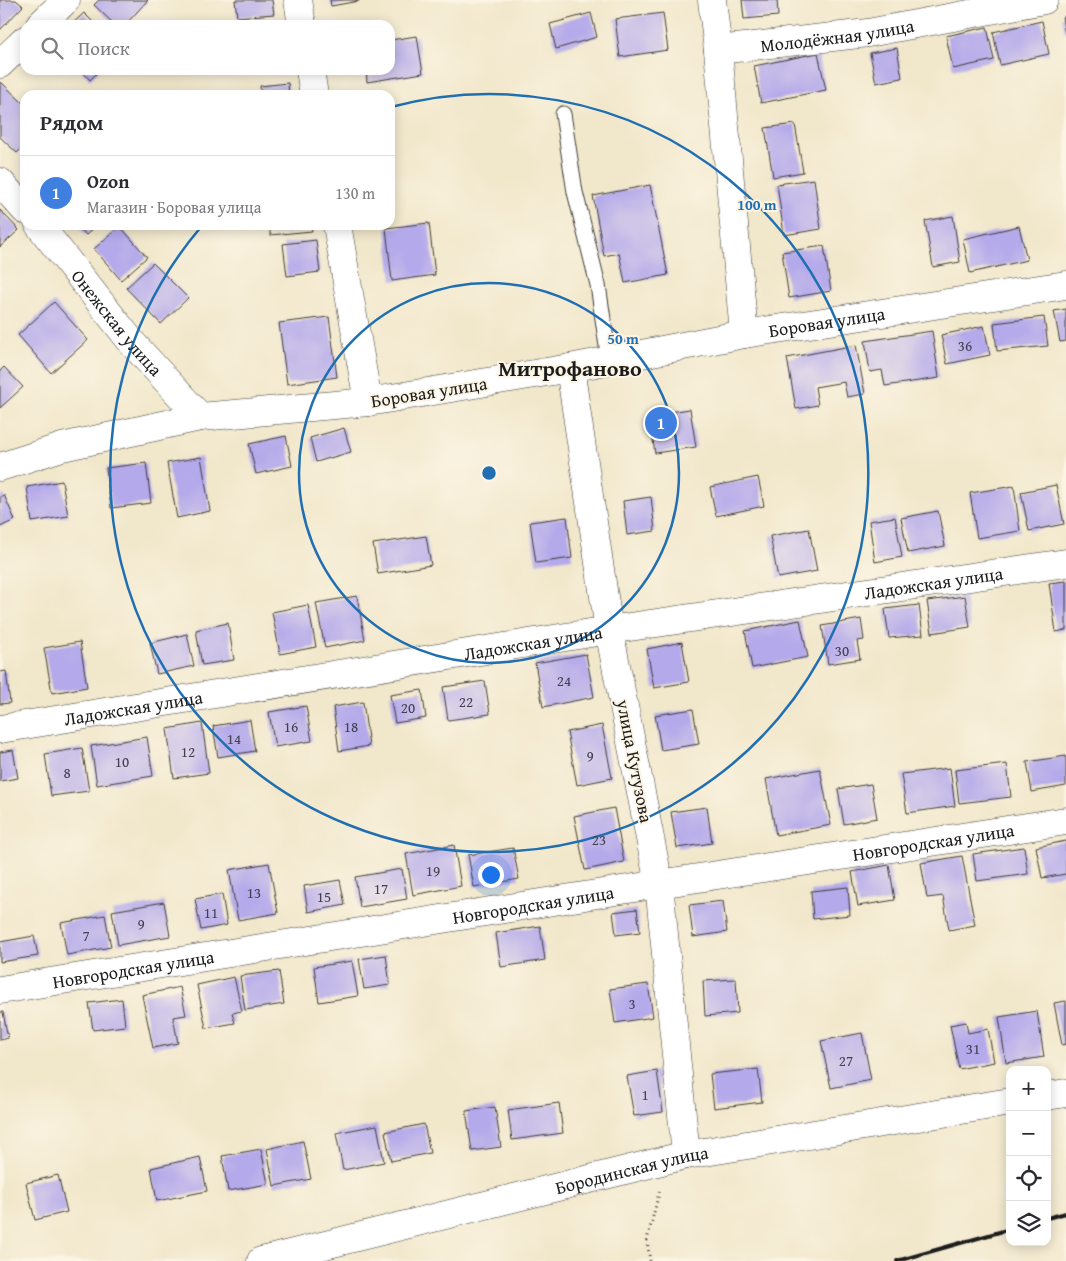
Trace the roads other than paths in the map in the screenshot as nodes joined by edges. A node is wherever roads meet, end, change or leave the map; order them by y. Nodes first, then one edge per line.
1 (66, 0) edge
2 (298, 0) edge
3 (712, 0) edge
4 (1044, 0) edge
5 (45, 20) edge
6 (301, 20) edge
7 (20, 45) edge
8 (718, 50) junction
9 (0, 64) edge
10 (311, 75) edge
11 (313, 90) edge
12 (563, 114) dead end
13 (0, 182) edge
14 (20, 204) edge
15 (43, 230) edge
16 (338, 230) edge
17 (1066, 285) edge
18 (744, 334) junction
19 (609, 360) junction
20 (570, 368) junction
21 (368, 402) junction
22 (200, 417) junction
23 (0, 467) edge
24 (1066, 563) edge
25 (609, 630) junction
26 (0, 729) edge
27 (1066, 821) edge
28 (659, 884) junction
29 (0, 990) edge
30 (1066, 1093) edge
31 (1051, 1095) edge
32 (1006, 1103) edge
33 (677, 1157) junction
34 (261, 1261) edge

1 - 5 street
2 - 6 street
3 - 8 street
4 - 8 street, Молодёжная улица
7 - 9 street
8 - 18 street
10 - 11 street
12 - 19 lane
13 - 14 street
15 - 22 street, Онежская улица
16 - 21 street
17 - 18 street, Боровая улица
18 - 19 street, Боровая улица
19 - 20 street, Боровая улица
20 - 21 street, Боровая улица
20 - 25 street, улица Кутузова
21 - 22 street, Боровая улица
22 - 23 street, Боровая улица
24 - 25 street, Ладожская улица
25 - 26 street, Ладожская улица
25 - 28 street, улица Кутузова
27 - 28 street, Новгородская улица
28 - 29 street, Новгородская улица
28 - 33 street, улица Кутузова
30 - 31 street
32 - 33 street, Бородинская улица
33 - 34 street, Бородинская улица

